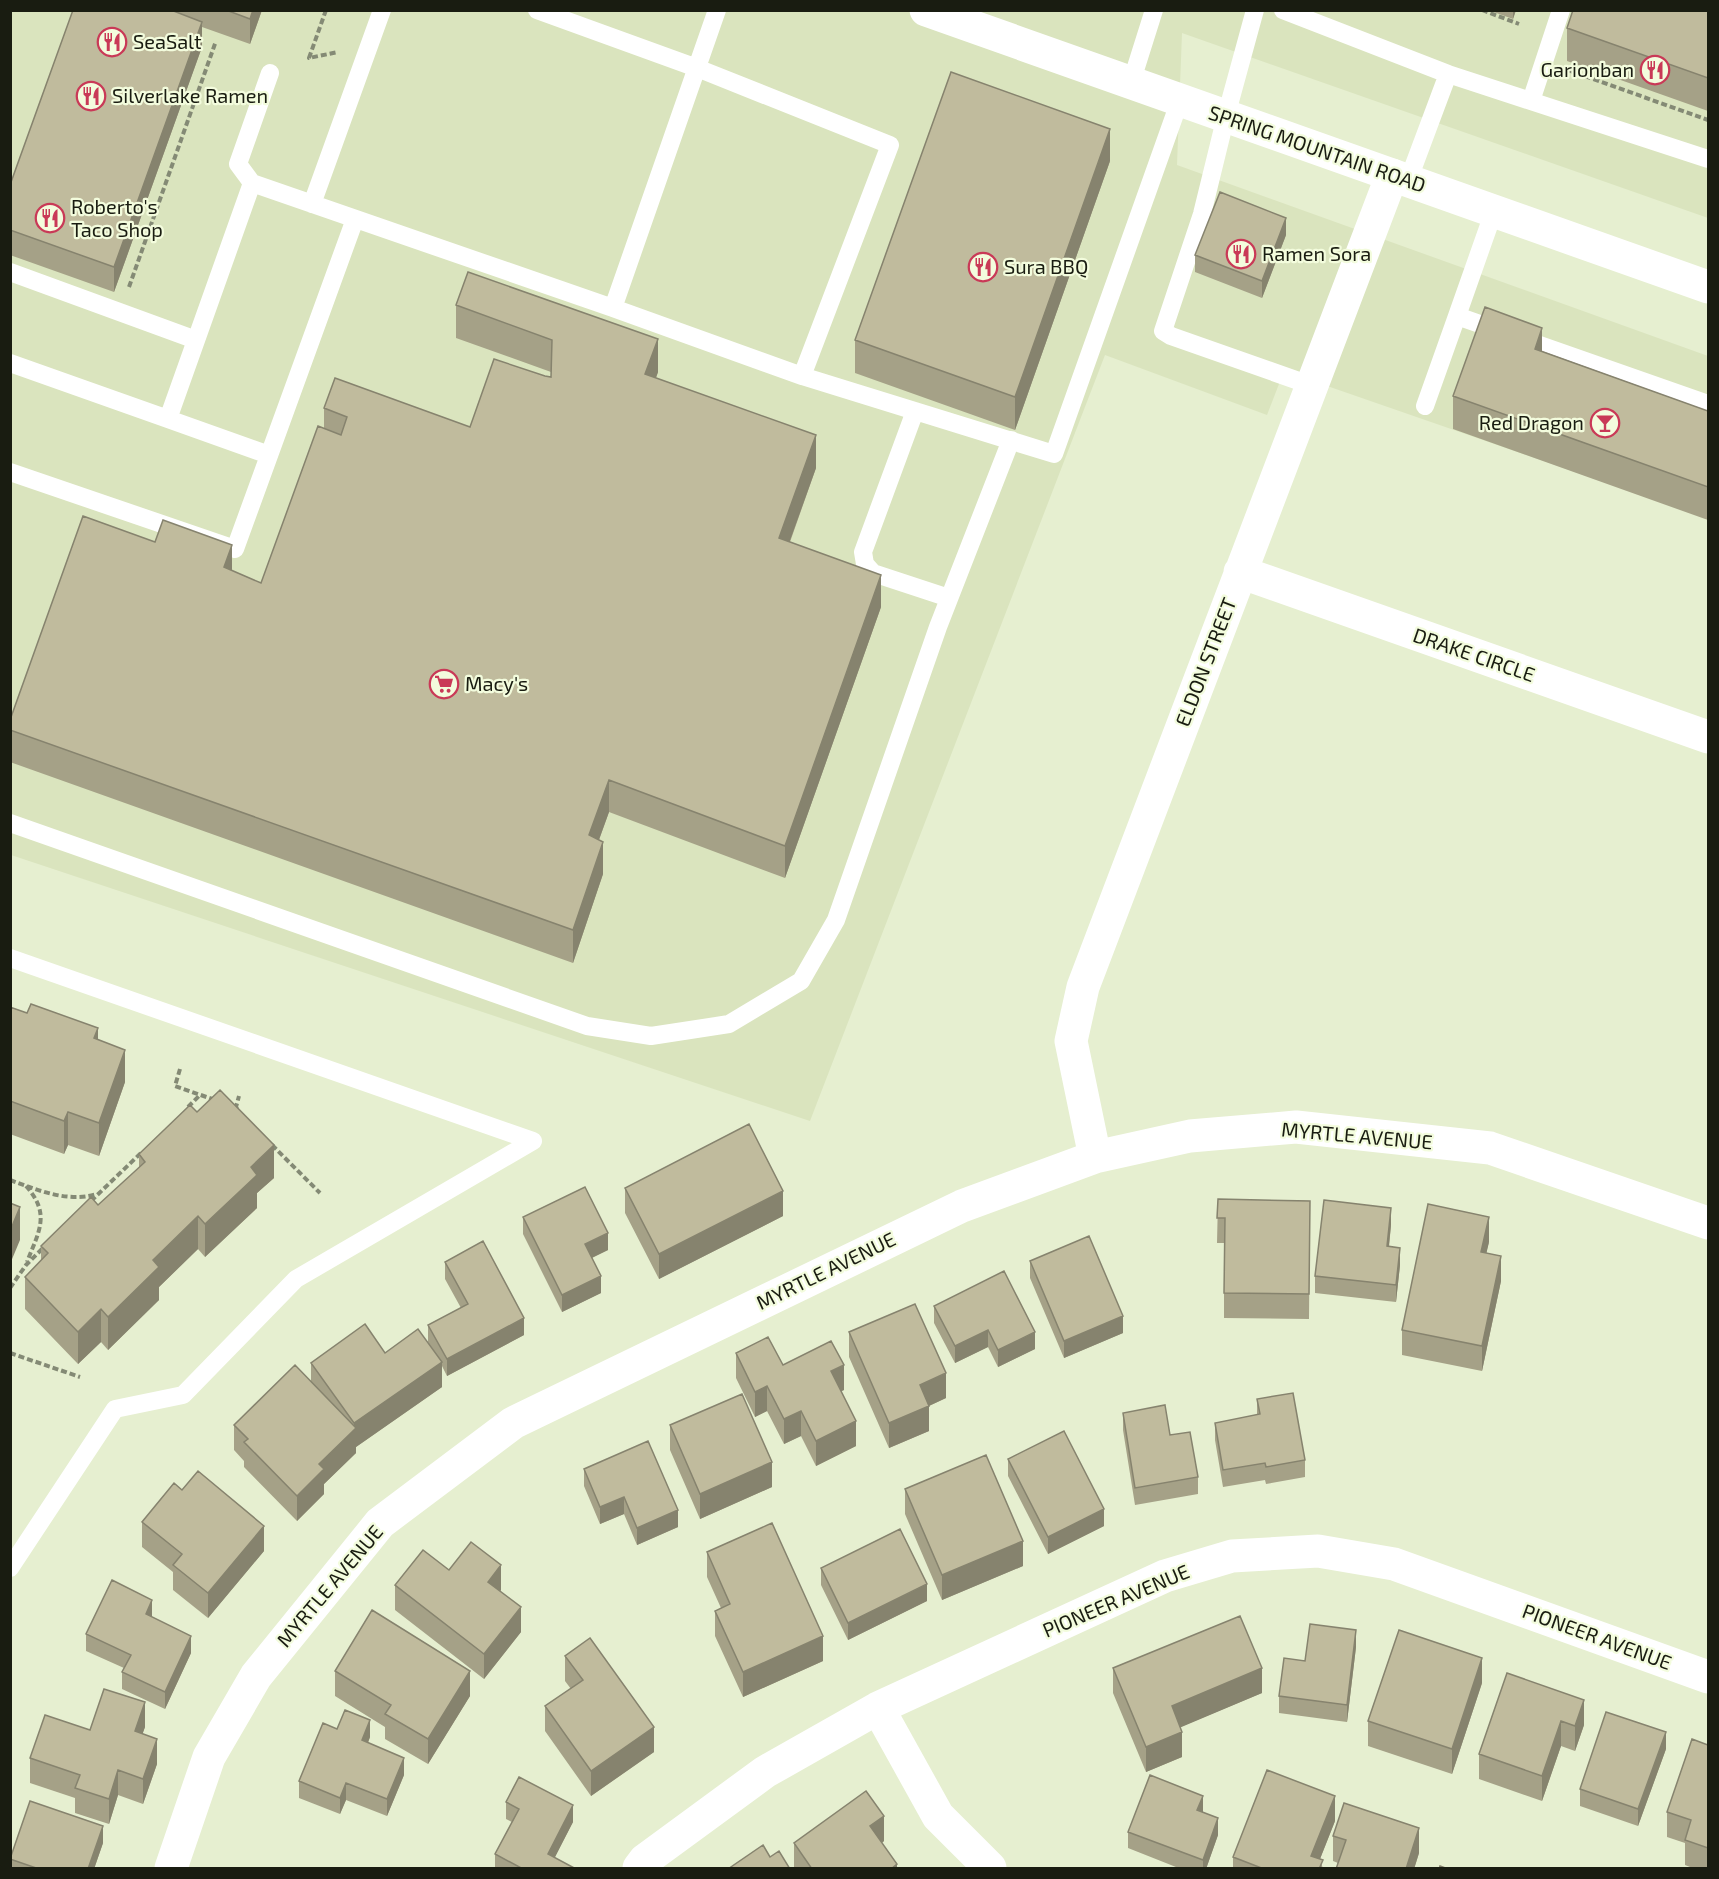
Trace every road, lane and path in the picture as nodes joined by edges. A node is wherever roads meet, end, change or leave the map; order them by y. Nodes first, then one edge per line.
1 (326, 10) edge
2 (382, 10) edge
3 (537, 10) edge
4 (717, 10) edge
5 (1155, 10) edge
6 (1255, 10) edge
7 (1283, 10) edge
8 (1482, 10) edge
9 (1561, 10) edge
10 (930, 11) edge
11 (1519, 24) dead end
12 (216, 41) dead end
13 (369, 46) junction
14 (697, 68) junction
15 (1564, 69) dead end
16 (270, 73) dead end
17 (1448, 74) junction
18 (1131, 83) junction
19 (1180, 100) junction
20 (1531, 101) junction
21 (1226, 116) junction
22 (1708, 120) edge
23 (1708, 159) edge
24 (1400, 178) junction
25 (252, 183) junction
26 (312, 204) junction
27 (1494, 211) junction
28 (356, 219) junction
29 (10, 272) edge
30 (1708, 287) edge
31 (128, 288) dead end
32 (613, 308) junction
33 (1457, 316) junction
34 (196, 340) junction
35 (10, 363) edge
36 (802, 375) junction
37 (1313, 386) junction
38 (1708, 404) edge
39 (1425, 406) dead end
40 (915, 411) junction
41 (168, 419) junction
42 (1011, 440) junction
43 (269, 455) junction
44 (10, 472) edge
45 (1240, 572) junction
46 (949, 598) junction
47 (1708, 737) edge
48 (10, 823) edge
49 (10, 958) edge
50 (180, 1069) dead end
51 (200, 1095) junction
52 (239, 1096) dead end
53 (218, 1101) edge
54 (227, 1104) edge
55 (236, 1107) junction
56 (184, 1112) edge
57 (243, 1115) edge
58 (266, 1139) edge
59 (150, 1144) edge
60 (1095, 1157) junction
61 (10, 1180) edge
62 (26, 1185) junction
63 (99, 1193) junction
64 (320, 1193) dead end
65 (83, 1209) edge
66 (1708, 1223) edge
67 (50, 1241) edge
68 (26, 1265) junction
69 (10, 1288) edge
70 (10, 1353) edge
71 (80, 1377) dead end
72 (10, 1568) edge
73 (1708, 1677) edge
74 (878, 1708) junction
75 (171, 1869) edge
76 (639, 1869) edge
77 (990, 1869) edge

1 - 13 path
2 - 13 lane
3 - 14 lane
4 - 14 lane
5 - 18 lane
6 - 21 lane
7 - 17 lane
8 - 11 path
9 - 20 lane
10 - 18 street, SPRING MOUNTAIN ROAD
12 - 31 path
13 - 26 lane
14 - 32 lane
14 - 36 lane
15 - 22 path
16 - 25 lane
17 - 20 lane
17 - 24 lane
18 - 19 street, SPRING MOUNTAIN ROAD
19 - 21 street, SPRING MOUNTAIN ROAD
19 - 42 lane
20 - 23 lane
21 - 24 street, SPRING MOUNTAIN ROAD
21 - 37 lane
24 - 27 street, SPRING MOUNTAIN ROAD
24 - 37 street, ELDON STREET
25 - 26 lane
25 - 34 lane
26 - 28 lane
27 - 30 street, SPRING MOUNTAIN ROAD
27 - 33 lane
28 - 32 lane
28 - 43 lane
29 - 34 lane
32 - 36 lane
33 - 38 lane
33 - 39 lane
34 - 41 lane
35 - 41 lane
36 - 40 lane
37 - 45 street, ELDON STREET
40 - 42 lane
40 - 46 lane
41 - 43 lane
42 - 46 lane
43 - 44 lane
45 - 47 street, DRAKE CIRCLE
45 - 60 street, ELDON STREET
46 - 48 lane
49 - 72 lane
50 - 51 path
51 - 53 path
51 - 56 path
52 - 55 path
54 - 55 path
55 - 57 path
58 - 64 path
59 - 63 path
60 - 66 street, MYRTLE AVENUE
60 - 75 street, MYRTLE AVENUE
61 - 62 path
62 - 63 path
62 - 68 path
63 - 65 path
67 - 68 path
68 - 69 path
70 - 71 path
73 - 74 street, PIONEER AVENUE
74 - 76 street, PIONEER AVENUE
74 - 77 street

